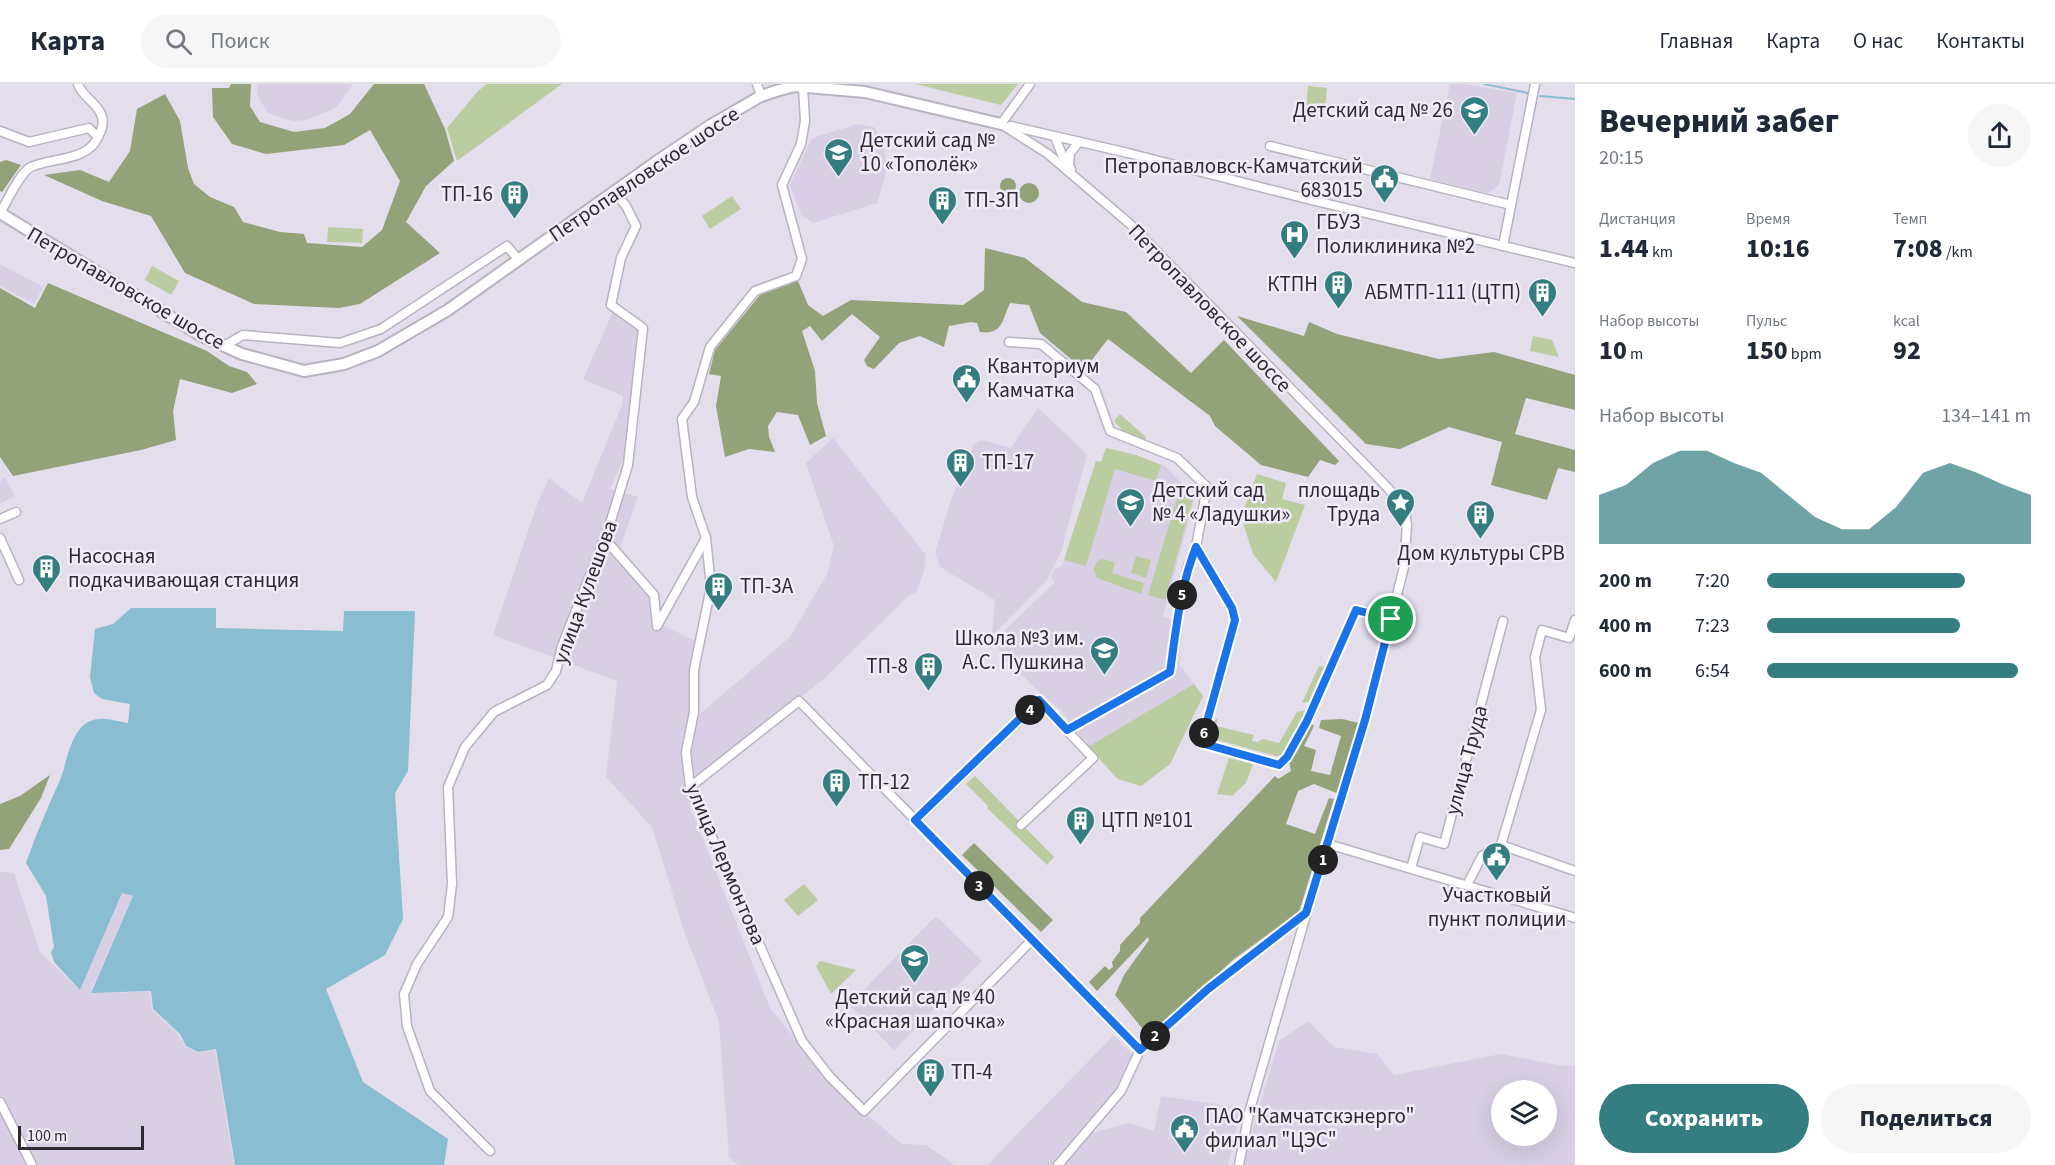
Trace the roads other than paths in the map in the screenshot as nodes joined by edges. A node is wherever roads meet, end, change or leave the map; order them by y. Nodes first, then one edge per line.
1 (78, 84) edge
2 (757, 84) edge
3 (1030, 84) edge
4 (1535, 84) edge
5 (803, 87) junction
6 (761, 96) junction
7 (1001, 124) junction
8 (0, 131) edge
9 (1046, 135) junction
10 (99, 137) junction
11 (1055, 137) junction
12 (1079, 142) junction
13 (1270, 146) dead end
14 (1048, 154) junction
15 (1069, 166) junction
16 (1076, 178) junction
17 (614, 190) junction
18 (1511, 205) junction
19 (0, 213) edge
20 (1503, 246) junction
21 (519, 260) junction
22 (1575, 262) edge
23 (1009, 342) dead end
24 (224, 346) junction
25 (15, 512) dead end
26 (0, 519) edge
27 (0, 538) edge
28 (604, 538) junction
29 (706, 538) junction
30 (1196, 547) junction
31 (19, 580) dead end
32 (1391, 619) junction
33 (1575, 620) edge
34 (1503, 621) dead end
35 (1067, 730) junction
36 (690, 787) junction
37 (915, 820) junction
38 (1022, 825) dead end
39 (1328, 844) junction
40 (1501, 844) junction
41 (1411, 868) junction
42 (1575, 871) edge
43 (1467, 885) junction
44 (1306, 913) junction
45 (1575, 918) edge
46 (1032, 940) junction
47 (1140, 1050) junction
48 (0, 1102) edge
49 (490, 1151) dead end
50 (32, 1165) edge
51 (1058, 1165) edge
52 (1239, 1165) edge

1 - 10 street
2 - 6 street
3 - 7 street
4 - 18 street
5 - 6 main road, Петропавловское шоссе
5 - 7 main road, Петропавловское шоссе
5 - 29 street, улица Лермонтова
6 - 17 main road, Петропавловское шоссе
7 - 9 street
7 - 14 street, Петропавловское шоссе
8 - 10 street
9 - 11 street
9 - 14 street
10 - 19 street
11 - 12 street
11 - 15 street
12 - 15 street
12 - 20 street
13 - 18 street
14 - 16 street, Петропавловское шоссе
15 - 16 street
16 - 32 street, Петропавловское шоссе
17 - 21 main road, Петропавловское шоссе
17 - 28 street, улица Кулешова
18 - 20 street
19 - 24 main road, Петропавловское шоссе
20 - 22 street
21 - 24 main road, Петропавловское шоссе
21 - 24 street
23 - 30 street
25 - 26 street
27 - 31 street
28 - 29 street
28 - 49 street, улица Кулешова
29 - 36 street, улица Лермонтова
30 - 32 street
30 - 35 street
32 - 39 street, Петропавловское шоссе
33 - 40 street
34 - 41 street, улица Труда
35 - 37 street
35 - 38 street
36 - 37 street
36 - 46 street, улица Лермонтова
37 - 46 street
39 - 41 street
39 - 44 street, Петропавловское шоссе
40 - 42 street
40 - 43 street
41 - 43 street
43 - 45 street
44 - 47 street
44 - 52 street, Петропавловское шоссе
46 - 47 street
47 - 51 street
48 - 50 street

